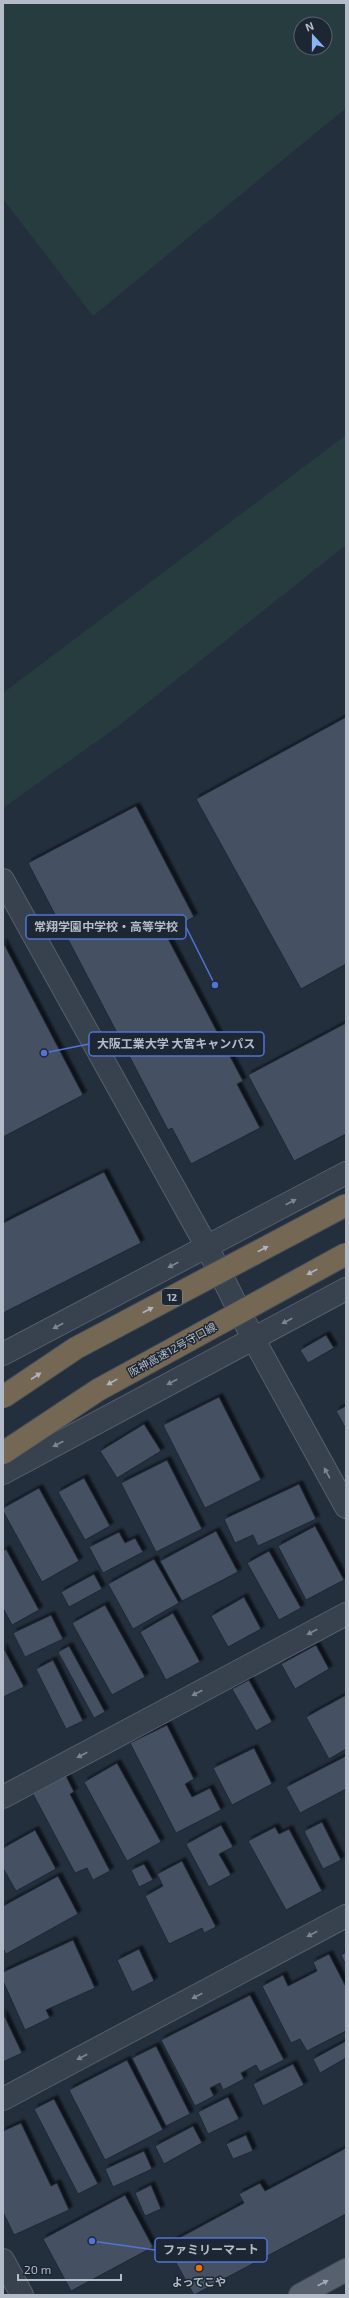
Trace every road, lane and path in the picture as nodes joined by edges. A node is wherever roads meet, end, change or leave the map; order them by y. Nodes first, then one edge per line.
1 (3, 880) edge
2 (346, 1173) edge
3 (346, 1205) edge
4 (207, 1247) junction
5 (346, 1254) edge
6 (346, 1289) edge
7 (253, 1338) junction
8 (3, 1354) edge
9 (3, 1397) edge
10 (3, 1453) edge
11 (3, 1473) edge
12 (346, 1508) edge
13 (346, 1614) edge
14 (3, 1797) edge
15 (346, 1916) edge
16 (3, 2099) edge
17 (3, 2260) edge
18 (346, 2270) edge
19 (22, 2295) edge
20 (300, 2295) edge

1 - 4 street
4 -> 2 street
9 -> 3 highway, 12, bridge
4 - 7 street
4 -> 8 street
5 -> 10 highway, 阪神高速12号守口線, bridge
6 -> 7 street
7 -> 11 street
12 -> 7 street
13 -> 14 street
15 -> 16 street
17 - 19 street
20 -> 18 main road

